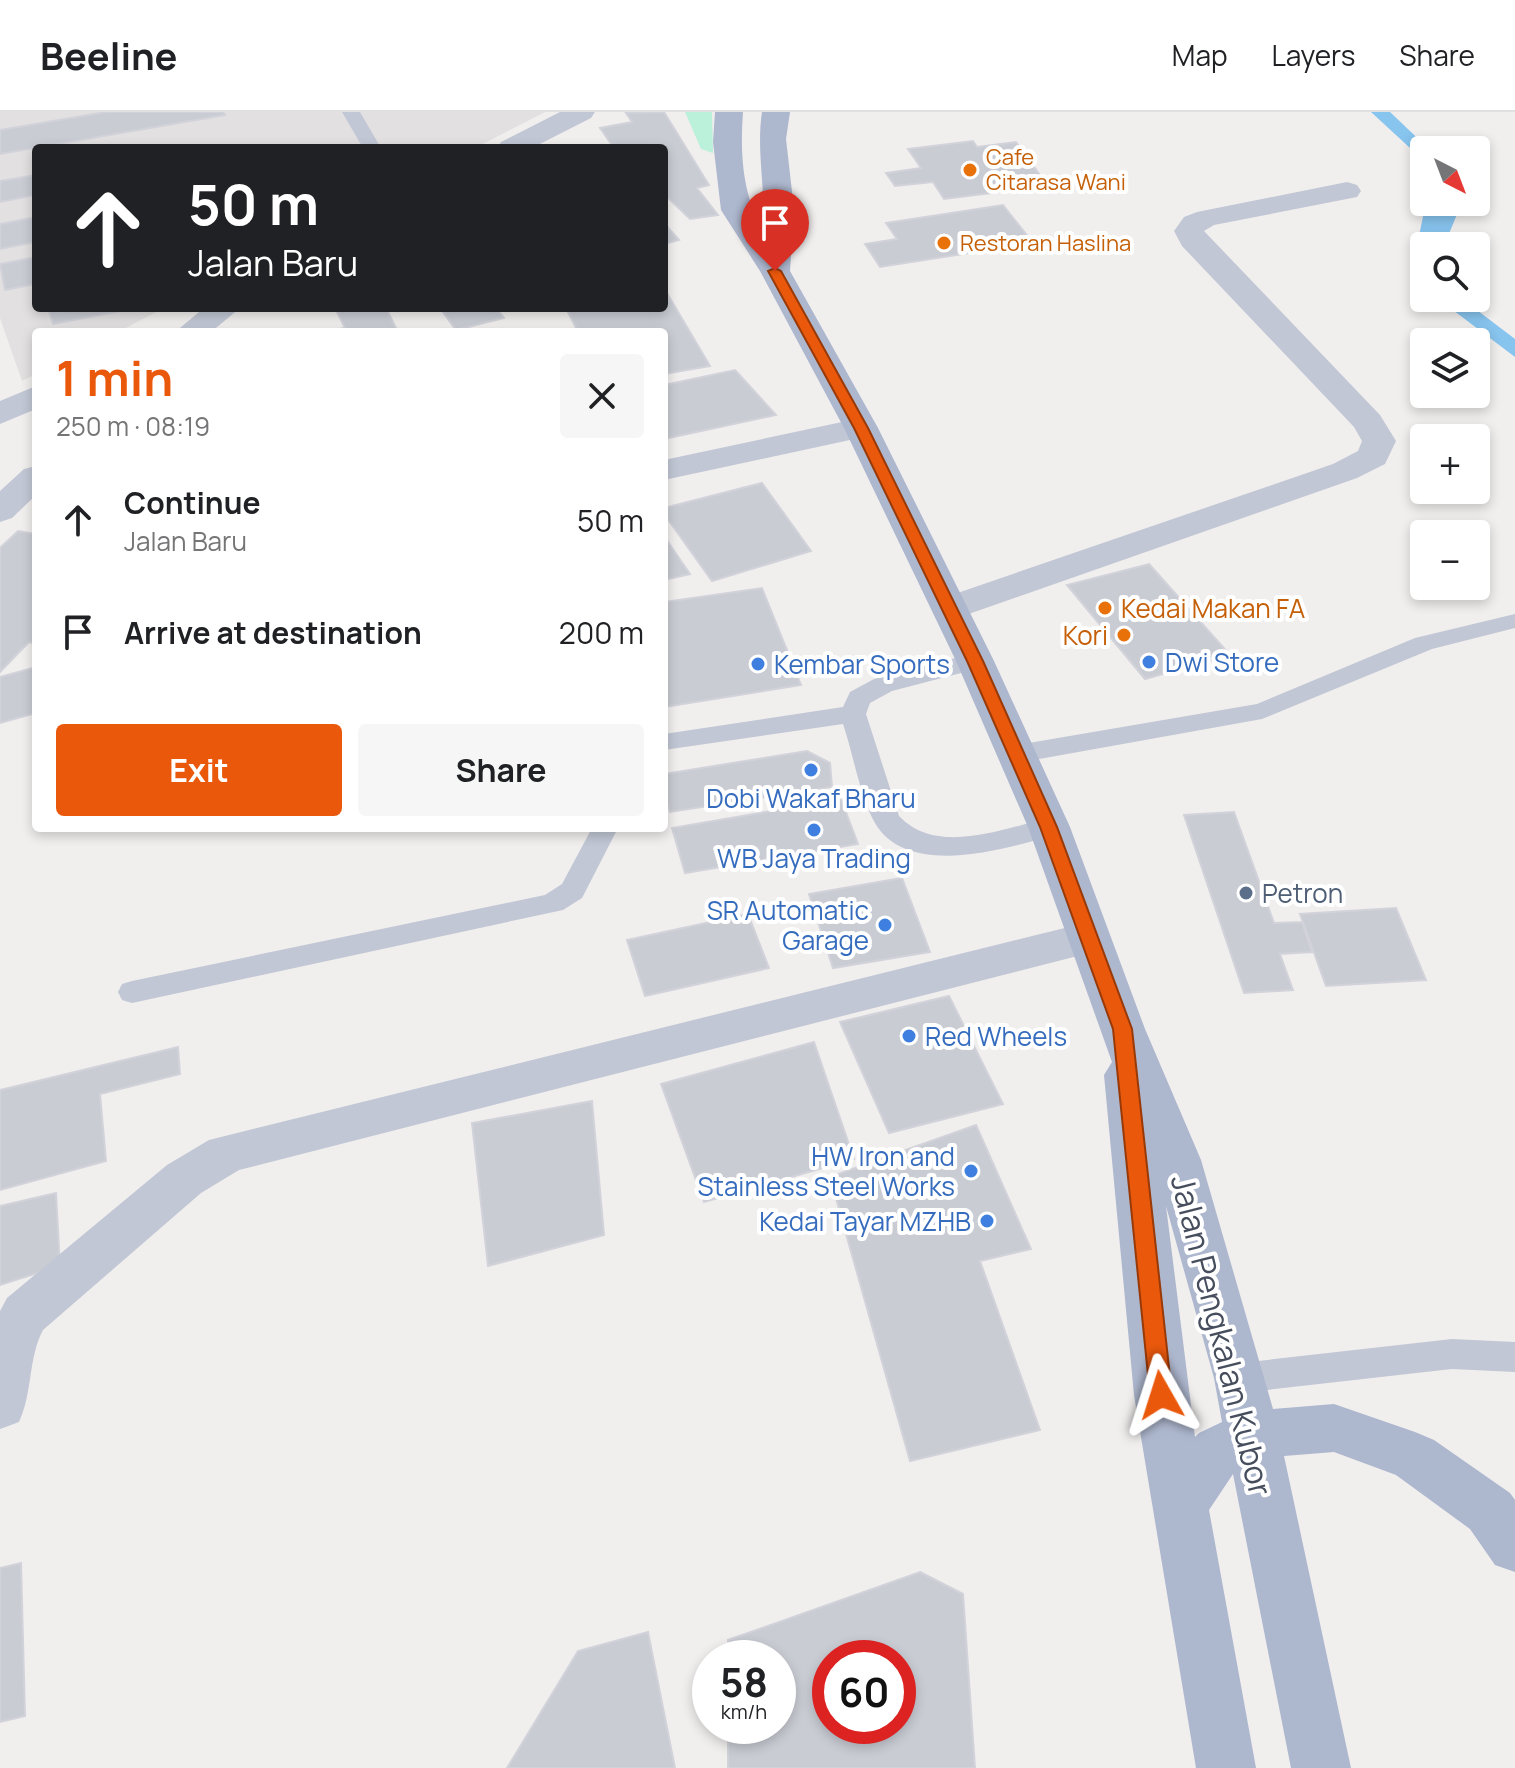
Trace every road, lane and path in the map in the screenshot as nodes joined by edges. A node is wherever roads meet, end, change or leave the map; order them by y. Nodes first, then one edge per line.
1 (351, 112) edge
2 (579, 112) edge
3 (729, 112) edge
4 (776, 112) edge
5 (370, 144) edge
6 (519, 144) edge
7 (1347, 191) dead end
8 (775, 271) junction
9 (218, 312) edge
10 (196, 328) edge
11 (32, 398) edge
12 (0, 414) edge
13 (861, 428) junction
14 (668, 469) edge
15 (32, 480) edge
16 (0, 511) edge
17 (950, 608) junction
18 (1515, 621) edge
19 (975, 661) junction
20 (853, 714) junction
21 (668, 741) edge
22 (1017, 754) junction
23 (1049, 827) junction
24 (603, 832) edge
25 (1089, 938) junction
26 (132, 992) dead end
27 (1122, 1029) junction
28 (1515, 1357) edge
29 (1240, 1378) junction
30 (0, 1405) edge
31 (1251, 1435) junction
32 (1180, 1505) junction
33 (1515, 1546) edge
34 (1226, 1768) edge
35 (1321, 1768) edge

1 - 5 lane
2 - 6 street
3 - 8 main road
4 - 8 main road
7 - 17 street
8 - 13 main road
9 - 10 street
11 - 12 street
13 - 14 street
13 - 17 main road
15 - 16 street
17 - 19 main road
18 - 22 lane
19 - 20 lane
19 - 22 main road
20 - 21 lane
20 - 23 lane
22 - 23 main road
23 - 25 main road
24 - 26 lane
25 - 27 main road
25 - 30 street
27 - 29 main road, Jalan Pengkalan Kubor
27 - 32 main road, Jalan Pengkalan Kubor
28 - 29 lane
29 - 31 main road, Jalan Pengkalan Kubor
31 - 32 main road
31 - 33 main road
31 - 35 main road, Jalan Pengkalan Kubor
32 - 34 main road, Jalan Pengkalan Kubor

